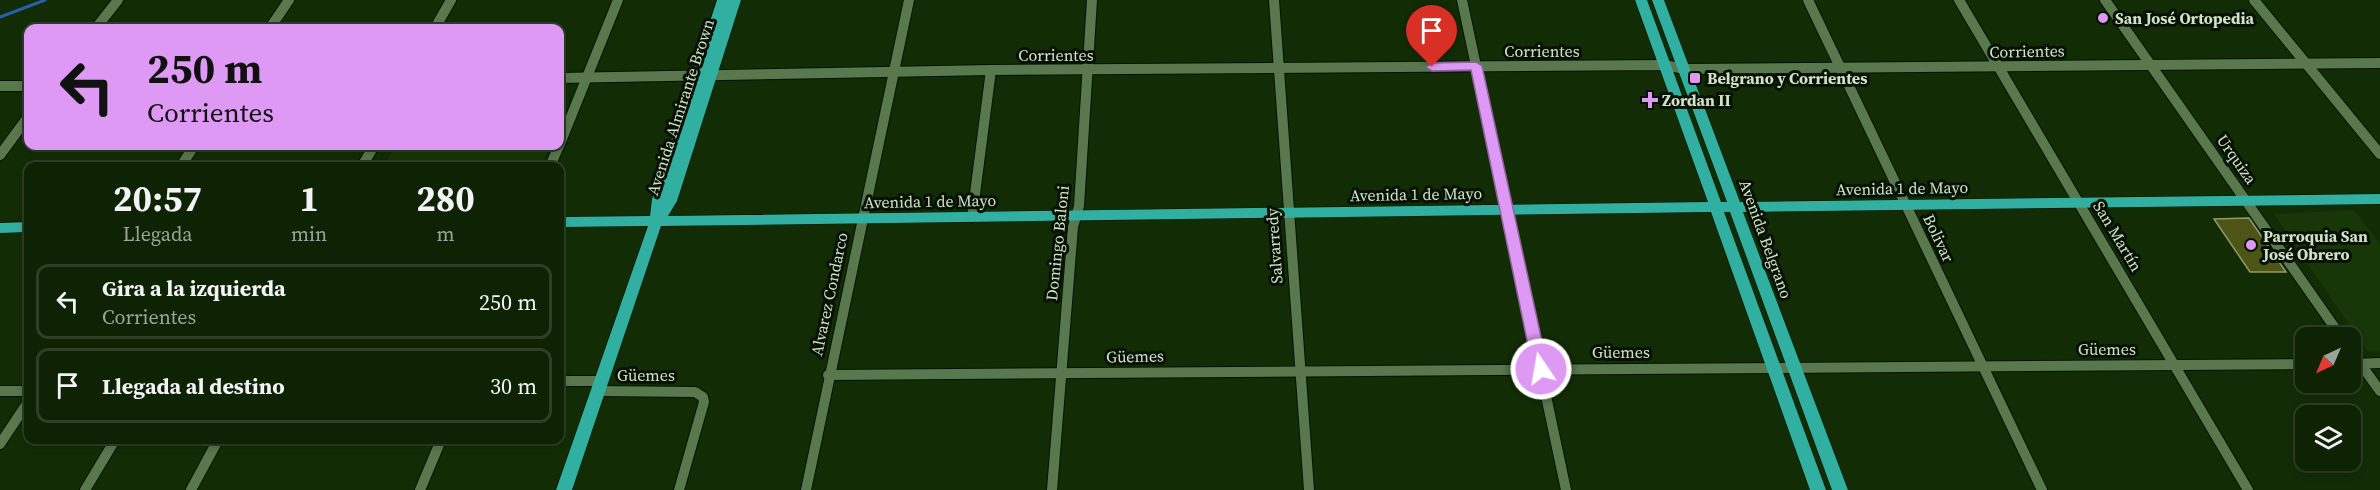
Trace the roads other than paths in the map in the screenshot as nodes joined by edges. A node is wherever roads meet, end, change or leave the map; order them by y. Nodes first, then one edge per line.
1 (118, 0) edge
2 (289, 0) edge
3 (451, 0) edge
4 (618, 0) edge
5 (723, 0) edge
6 (735, 0) edge
7 (909, 0) edge
8 (1092, 0) edge
9 (1274, 0) edge
10 (1462, 0) edge
11 (1641, 0) edge
12 (1658, 0) edge
13 (1808, 0) edge
14 (1959, 0) edge
15 (2105, 0) edge
16 (2254, 0) edge
17 (99, 24) edge
18 (273, 24) edge
19 (437, 24) edge
20 (2306, 63) junction
21 (2380, 63) edge
22 (1664, 65) junction
23 (2151, 65) junction
24 (1476, 66) junction
25 (1998, 66) junction
26 (1840, 68) junction
27 (1279, 69) junction
28 (1685, 69) junction
29 (992, 70) junction
30 (1088, 70) junction
31 (894, 72) junction
32 (705, 76) junction
33 (587, 77) junction
34 (564, 78) edge
35 (0, 86) edge
36 (24, 86) edge
37 (24, 122) edge
38 (564, 133) edge
39 (2380, 154) edge
40 (0, 155) edge
41 (2380, 199) edge
42 (2246, 201) junction
43 (2079, 202) junction
44 (1905, 205) junction
45 (1735, 206) junction
46 (1716, 207) junction
47 (1507, 209) junction
48 (1288, 212) junction
49 (972, 217) junction
50 (1076, 217) junction
51 (861, 219) junction
52 (564, 222) edge
53 (656, 222) junction
54 (24, 227) edge
55 (0, 228) edge
56 (2334, 327) edge
57 (2380, 363) edge
58 (2295, 364) edge
59 (2361, 364) edge
60 (2175, 365) junction
61 (1982, 366) junction
62 (1794, 367) junction
63 (1774, 368) junction
64 (1541, 369) junction
65 (2361, 370) edge
66 (1300, 371) junction
67 (1061, 373) junction
68 (828, 375) junction
69 (564, 382) edge
70 (599, 386) junction
71 (24, 390) edge
72 (0, 391) edge
73 (2380, 391) edge
74 (24, 408) edge
75 (0, 444) edge
76 (113, 444) edge
77 (216, 444) edge
78 (439, 444) edge
79 (85, 490) edge
80 (191, 490) edge
81 (420, 490) edge
82 (564, 490) edge
83 (679, 490) edge
84 (806, 490) edge
85 (1052, 490) edge
86 (1309, 490) edge
87 (1566, 490) edge
88 (1818, 490) edge
89 (1840, 490) edge
90 (2042, 490) edge
91 (2248, 490) edge

1 - 17 street
2 - 18 street
3 - 19 street
4 - 33 street
5 - 32 main road, Avenida Almirante Brown
6 - 32 main road, Avenida Almirante Brown
7 - 31 street, Alvarez Condarco
8 - 30 street, Domingo Baloni
9 - 27 street, Salvarredy
10 - 24 street
11 - 22 main road
12 - 28 main road, Avenida Belgrano
13 - 26 street, Bolivar
14 - 25 street, San Martín
15 - 23 street, Urquiza
16 - 20 street
20 - 21 street, Corrientes
20 - 23 street, Corrientes
20 - 39 street
22 - 24 street, Corrientes
22 - 28 street, Corrientes
22 - 46 main road
23 - 25 street, Corrientes
23 - 42 street, Urquiza
24 - 27 street, Corrientes
24 - 47 street
25 - 26 street, Corrientes
25 - 43 street, San Martín
26 - 28 street, Corrientes
26 - 44 street, Bolivar
27 - 30 street, Corrientes
27 - 48 street, Salvarredy
28 - 45 main road, Avenida Belgrano
29 - 30 street, Corrientes
29 - 31 street, Corrientes
29 - 49 street
30 - 50 street, Domingo Baloni
31 - 32 street, Corrientes
31 - 51 street, Alvarez Condarco
32 - 33 street, Corrientes
32 - 53 main road, Avenida Almirante Brown
33 - 34 street, Corrientes
33 - 38 street
35 - 36 street
37 - 40 street
41 - 42 main road, Avenida 1 de Mayo
42 - 43 main road, Avenida 1 de Mayo
42 - 56 street, Urquiza
43 - 44 main road, Avenida 1 de Mayo
43 - 60 street, San Martín
44 - 45 main road, Avenida 1 de Mayo
44 - 61 street, Bolivar
45 - 46 main road, Avenida 1 de Mayo
45 - 62 main road, Avenida Belgrano
46 - 47 main road, Avenida 1 de Mayo
46 - 63 main road
47 - 48 main road, Avenida 1 de Mayo
47 - 64 street
48 - 50 main road, Avenida 1 de Mayo
48 - 66 street, Salvarredy
49 - 50 main road, Avenida 1 de Mayo
49 - 51 main road, Avenida 1 de Mayo
50 - 67 street, Domingo Baloni
51 - 53 main road, Avenida 1 de Mayo
51 - 68 street, Alvarez Condarco
52 - 53 main road, Avenida 1 de Mayo
53 - 70 main road, Avenida Almirante Brown
54 - 55 main road
57 - 59 street
58 - 60 street, Güemes
60 - 61 street, Güemes
60 - 91 street, San Martín
61 - 62 street, Güemes
61 - 90 street, Bolivar
62 - 63 street, Güemes
62 - 89 main road, Avenida Belgrano
63 - 64 street, Güemes
63 - 88 main road
64 - 66 street, Güemes
64 - 87 street
65 - 73 street
66 - 67 street, Güemes
66 - 86 street, Salvarredy
67 - 68 street, Güemes
67 - 85 street, Domingo Baloni
68 - 84 street, Alvarez Condarco
69 - 70 street, Güemes
70 - 82 main road, Avenida Almirante Brown
70 - 83 street, Güemes
71 - 72 street
74 - 75 street
76 - 79 street
77 - 80 street
78 - 81 street

